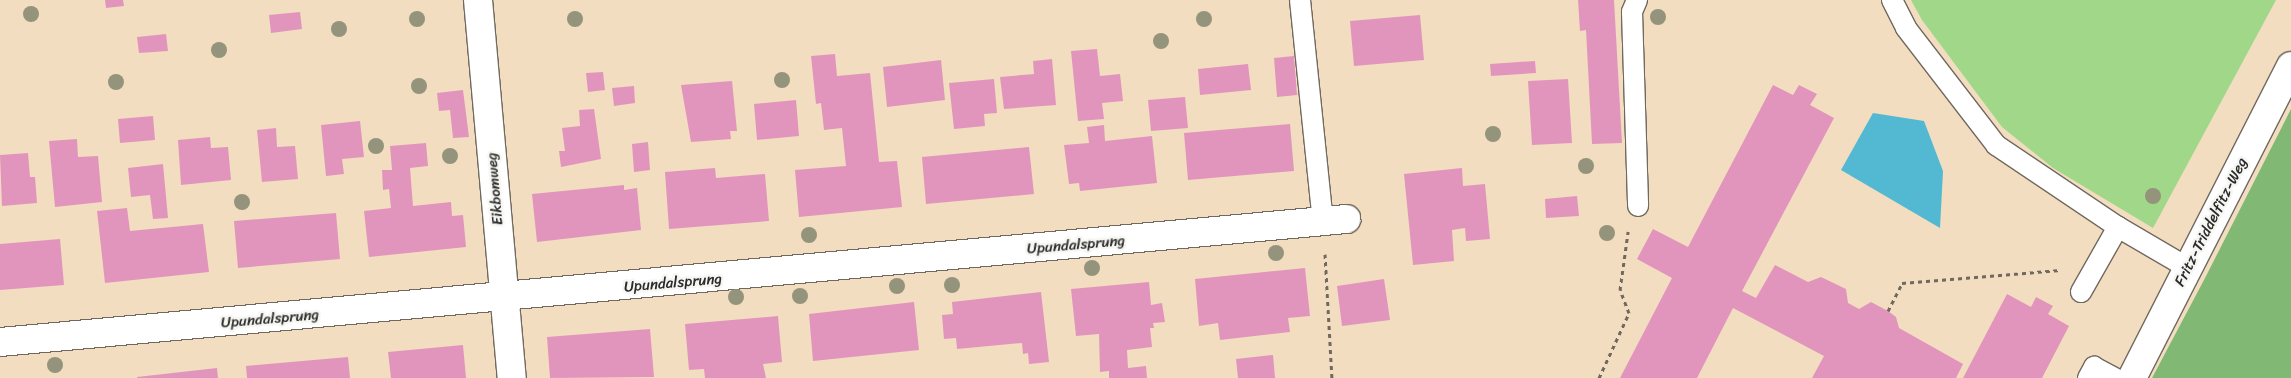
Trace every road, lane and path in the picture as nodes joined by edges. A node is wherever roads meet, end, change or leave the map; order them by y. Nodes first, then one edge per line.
1 (478, 0) edge
2 (1300, 0) edge
3 (1637, 0) edge
4 (1892, 0) edge
5 (2291, 66) edge
6 (1638, 206) joint
7 (1334, 221) junction
8 (2118, 227) junction
9 (2096, 267) junction
10 (2188, 268) junction
11 (2081, 292) dead end
12 (505, 298) junction
13 (1888, 310) dead end
14 (0, 342) edge
15 (512, 378) edge
16 (1332, 378) edge
17 (1599, 378) edge
18 (2088, 378) edge
19 (2115, 378) edge
20 (2132, 378) edge

1 - 12 street, Eikbomweg
2 - 7 lane
3 - 6 lane
4 - 8 lane
5 - 10 street, Fritz-Triddelfitz-Weg
6 - 17 path
7 - 12 street, Upundalsprung
7 - 16 path
8 - 9 lane
8 - 10 lane
9 - 11 lane
9 - 13 path
10 - 20 street, Fritz-Triddelfitz-Weg
12 - 14 street, Upundalsprung
12 - 15 street, Eikbomweg
18 - 19 lane

